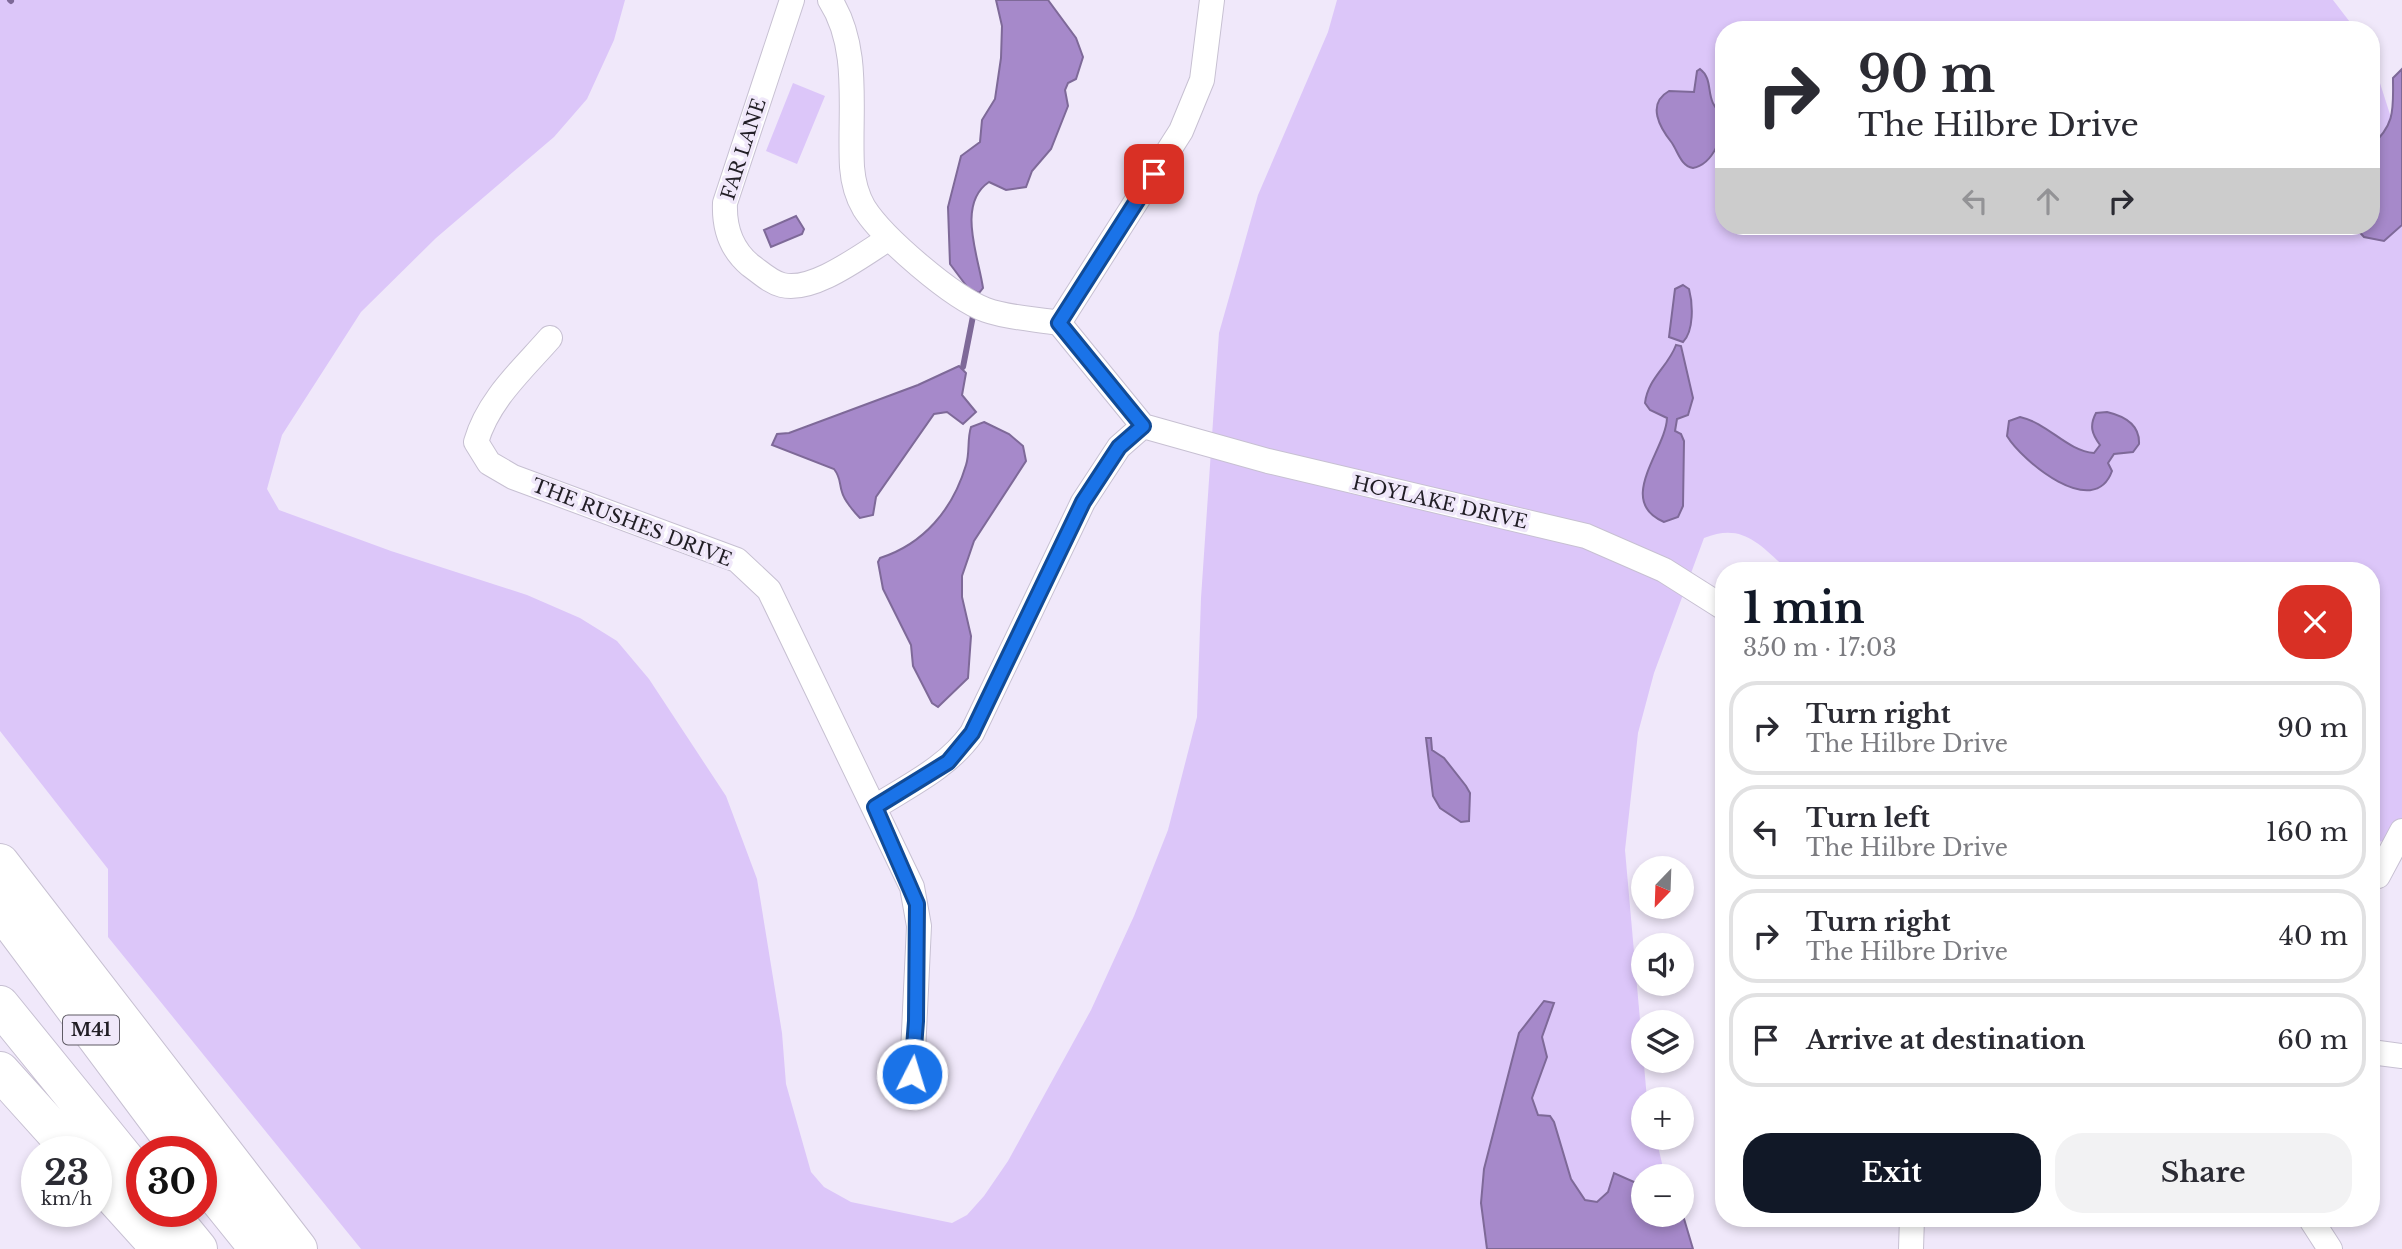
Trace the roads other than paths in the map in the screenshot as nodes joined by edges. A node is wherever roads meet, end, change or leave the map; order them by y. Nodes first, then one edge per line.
1 (793, 0) edge
2 (830, 0) edge
3 (1212, 0) edge
4 (888, 239) junction
5 (1059, 323) junction
6 (550, 338) dead end
7 (1143, 426) junction
8 (1715, 602) edge
9 (875, 807) junction
10 (2402, 831) edge
11 (0, 863) edge
12 (2384, 876) edge
13 (0, 908) edge
14 (0, 1005) edge
15 (2380, 1053) edge
16 (2402, 1056) edge
17 (0, 1070) edge
18 (912, 1074) dead end
19 (59, 1136) edge
20 (170, 1136) edge
21 (126, 1160) edge
22 (112, 1195) edge
23 (217, 1197) edge
24 (180, 1227) edge
25 (1912, 1227) edge
26 (2316, 1227) edge
27 (161, 1249) edge
28 (198, 1249) edge
29 (259, 1249) edge
30 (298, 1249) edge
31 (1911, 1249) edge
32 (2330, 1249) edge

1 - 4 street, FAR LANE
2 - 4 street
3 - 5 street
4 - 5 street
5 - 7 street
6 - 9 street, THE RUSHES DRIVE
7 - 8 street, HOYLAKE DRIVE
7 - 9 street
9 - 18 street, THE RUSHES DRIVE
10 - 12 street
11 - 30 highway
13 - 20 highway, M41
14 - 21 highway, M41
15 - 16 street
17 - 19 highway
22 - 27 highway
23 - 29 highway
24 - 28 highway
25 - 31 street
26 - 32 street

